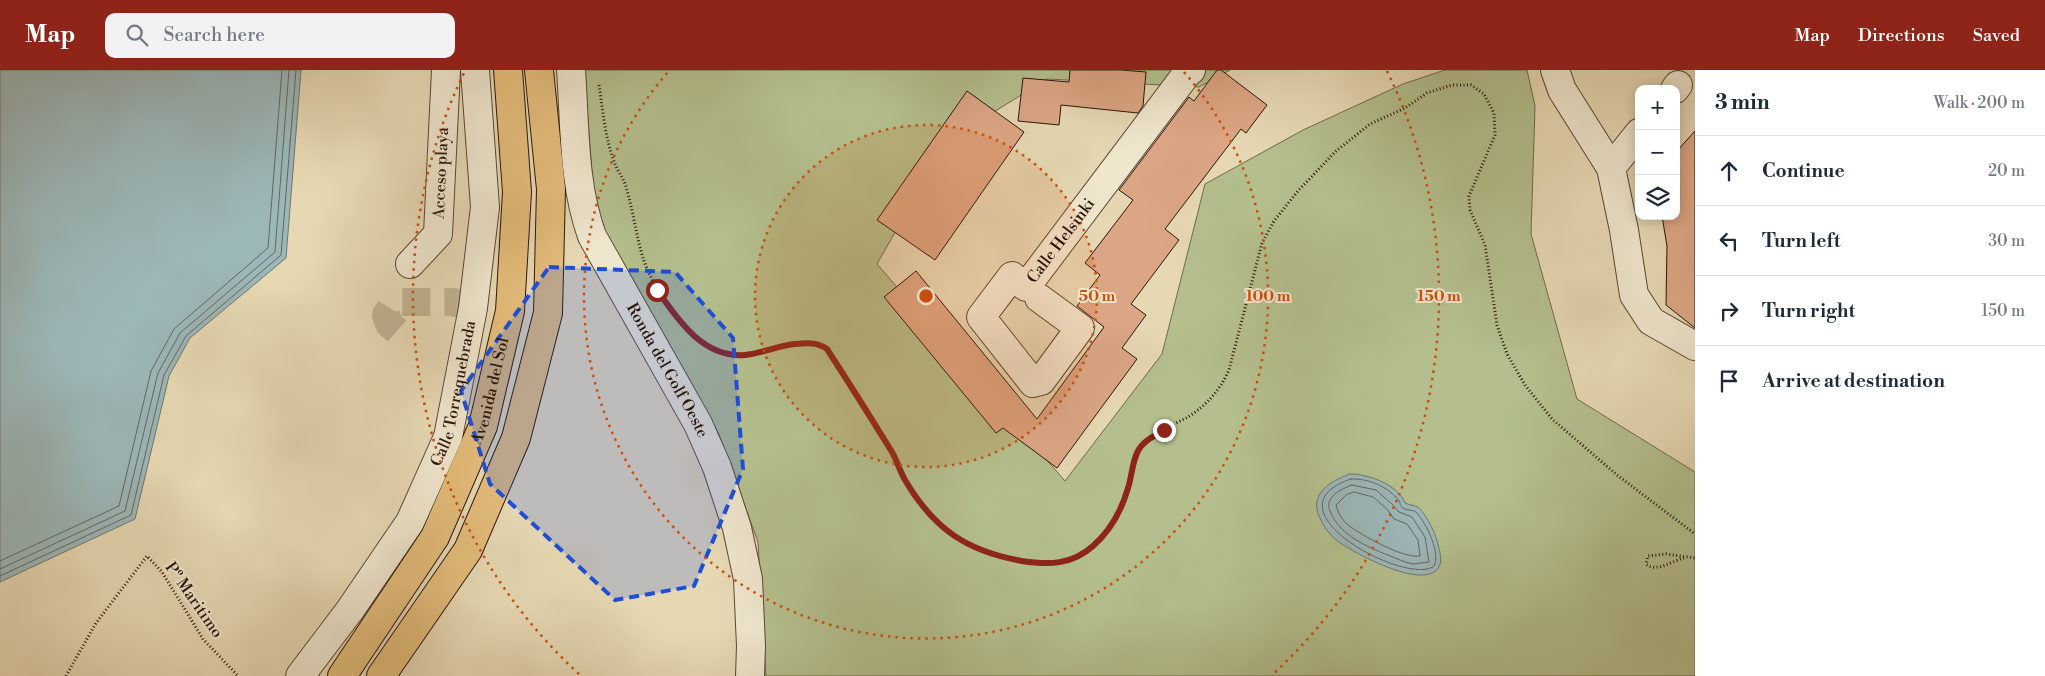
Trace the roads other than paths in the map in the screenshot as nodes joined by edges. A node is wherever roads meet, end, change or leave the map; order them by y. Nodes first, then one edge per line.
1 (446, 70) edge
2 (475, 70) edge
3 (508, 70) edge
4 (539, 70) edge
5 (571, 70) edge
6 (1191, 70) edge
7 (1555, 70) edge
8 (1635, 139) edge
9 (1611, 168) junction
10 (410, 264) dead end
11 (1039, 298) dead end
12 (1695, 346) edge
13 (300, 676) edge
14 (342, 676) edge
15 (381, 676) edge
16 (750, 676) edge

1 - 10 street, Acceso playa
2 - 13 street, Calle Torrequebrada
3 - 14 main road, Avenida del Sol
4 - 15 main road
5 - 16 street, Ronda del Golf Oeste
6 - 11 street, Calle Helsinki
7 - 9 street
8 - 9 street
9 - 12 street

